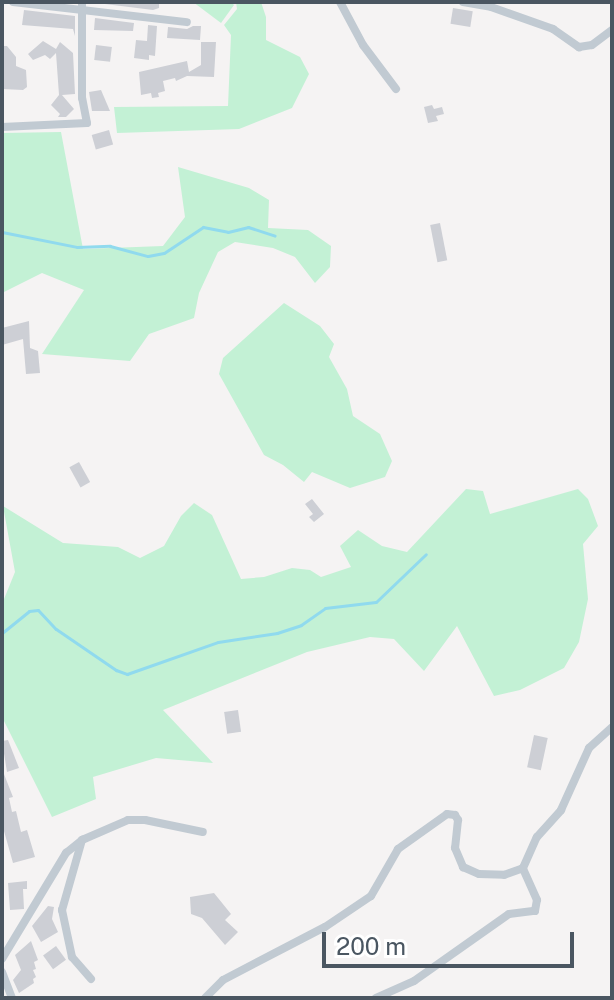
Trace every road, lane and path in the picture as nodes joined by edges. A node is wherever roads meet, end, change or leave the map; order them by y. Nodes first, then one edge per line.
1 (13, 2) edge
2 (340, 2) edge
3 (463, 2) edge
4 (83, 7) edge
5 (187, 22) dead end
6 (612, 30) edge
7 (396, 89) dead end
8 (2, 127) edge
9 (612, 727) edge
10 (203, 832) dead end
11 (82, 840) junction
12 (523, 868) junction
13 (2, 959) edge
14 (2, 972) edge
15 (91, 979) dead end
16 (12, 998) edge
17 (205, 998) edge
18 (376, 998) edge

1 - 4 street
2 - 7 street
3 - 6 street
4 - 5 street
4 - 8 street
9 - 12 street
10 - 11 street
11 - 13 street
11 - 15 street
12 - 17 street
12 - 18 street
14 - 16 street

